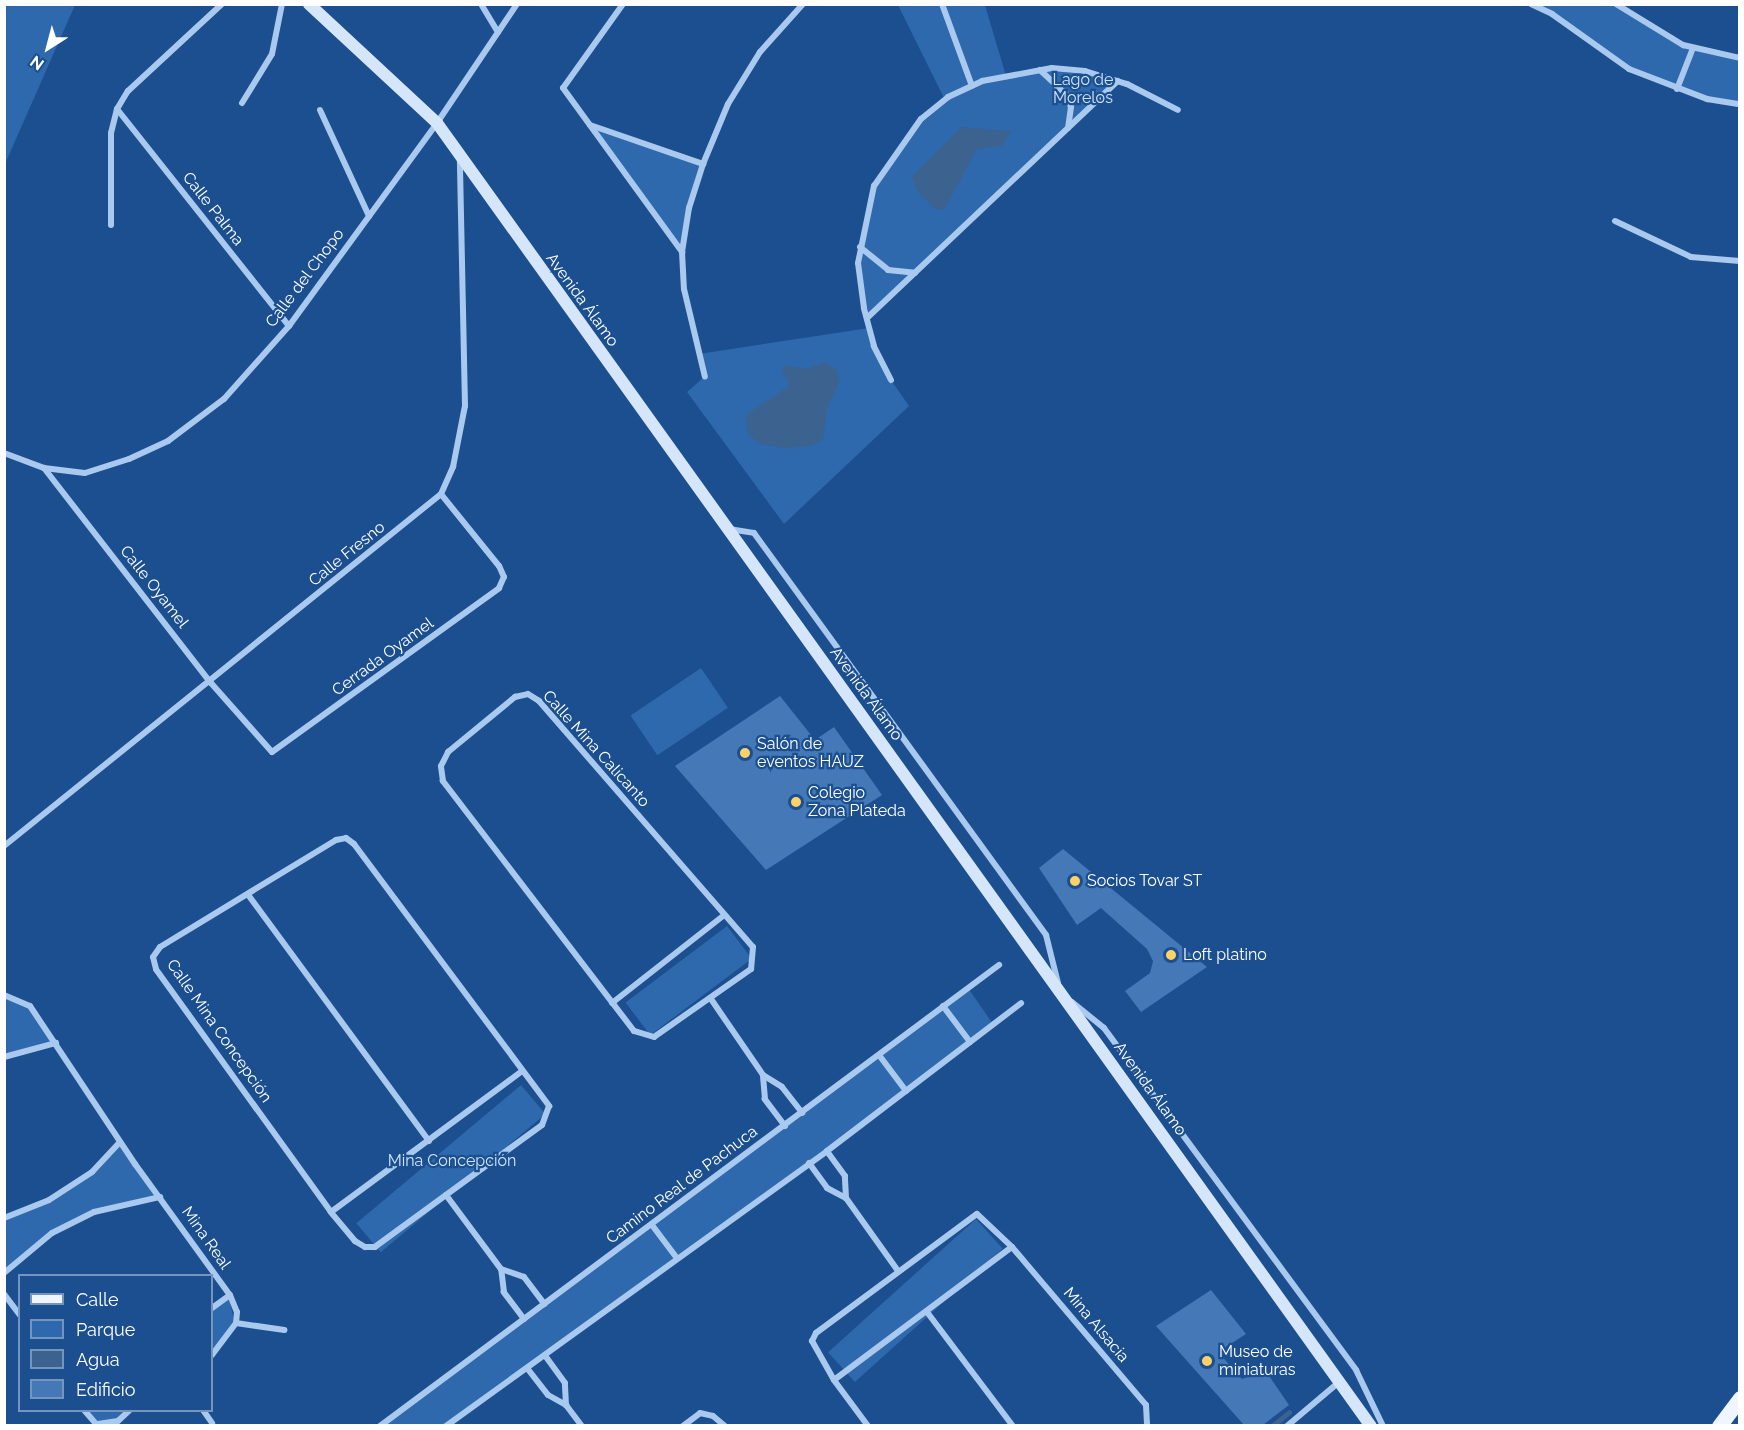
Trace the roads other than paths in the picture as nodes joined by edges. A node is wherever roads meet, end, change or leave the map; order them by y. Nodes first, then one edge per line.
1 (222, 4) edge
2 (282, 4) edge
3 (309, 4) edge
4 (481, 4) edge
5 (517, 4) edge
6 (623, 4) edge
7 (802, 4) edge
8 (942, 4) edge
9 (1531, 4) edge
10 (1616, 4) edge
11 (498, 32) junction
12 (1693, 48) junction
13 (1740, 58) edge
14 (1040, 70) junction
15 (1118, 81) junction
16 (972, 86) junction
17 (1677, 90) junction
18 (242, 103) dead end
19 (1740, 104) edge
20 (117, 109) junction
21 (320, 110) dead end
22 (1178, 110) dead end
23 (437, 123) junction
24 (590, 125) junction
25 (1067, 129) junction
26 (460, 159) junction
27 (703, 164) junction
28 (369, 216) junction
29 (1616, 221) dead end
30 (111, 225) dead end
31 (860, 247) junction
32 (682, 252) junction
33 (1740, 261) edge
34 (915, 273) junction
35 (867, 318) junction
36 (289, 326) junction
37 (705, 377) dead end
38 (891, 380) dead end
39 (4, 453) edge
40 (44, 468) junction
41 (441, 494) junction
42 (726, 528) junction
43 (212, 682) junction
44 (272, 752) joint
45 (4, 846) edge
46 (249, 896) junction
47 (723, 916) junction
48 (999, 965) dead end
49 (1060, 993) junction
50 (4, 995) edge
51 (711, 999) junction
52 (612, 1003) junction
53 (1021, 1003) dead end
54 (943, 1006) junction
55 (970, 1042) junction
56 (56, 1043) junction
57 (879, 1055) junction
58 (4, 1057) edge
59 (521, 1072) junction
60 (763, 1075) junction
61 (906, 1091) junction
62 (802, 1113) junction
63 (785, 1126) junction
64 (429, 1141) junction
65 (120, 1142) junction
66 (827, 1151) junction
67 (809, 1164) junction
68 (446, 1195) junction
69 (160, 1197) junction
70 (846, 1198) junction
71 (331, 1212) junction
72 (4, 1218) edge
73 (652, 1225) junction
74 (1012, 1247) junction
75 (676, 1257) junction
76 (501, 1269) junction
77 (898, 1271) junction
78 (4, 1273) edge
79 (4, 1294) edge
80 (230, 1295) junction
81 (544, 1304) junction
82 (213, 1307) edge
83 (18, 1312) edge
84 (927, 1312) junction
85 (524, 1319) junction
86 (236, 1323) junction
87 (284, 1330) dead end
88 (213, 1354) edge
89 (544, 1355) junction
90 (526, 1368) junction
91 (834, 1380) junction
92 (1340, 1382) junction
93 (1740, 1398) edge
94 (566, 1405) junction
95 (86, 1412) edge
96 (128, 1412) edge
97 (204, 1412) edge
98 (98, 1425) edge
99 (213, 1425) edge
100 (380, 1425) edge
101 (446, 1425) edge
102 (582, 1425) edge
103 (683, 1425) edge
104 (725, 1425) edge
105 (868, 1425) edge
106 (1013, 1425) edge
107 (1147, 1425) edge
108 (1287, 1425) edge
109 (1371, 1425) edge
110 (1383, 1425) edge
111 (1719, 1425) edge

1 - 20 street
2 - 18 street
3 - 23 street, Avenida Álamo
4 - 11 street
5 - 11 street, Calle del Chopo
6 - 24 street
7 - 27 street
8 - 16 street
9 - 17 street
10 - 12 street
11 - 23 street, Calle del Chopo
12 - 13 street
12 - 17 street
14 - 15 street
14 - 16 street
14 - 25 street
15 - 22 street
15 - 25 street
16 - 31 street
17 - 19 street
20 - 30 street
20 - 36 street, Calle Palma
21 - 28 street
23 - 26 street, Avenida Álamo
23 - 28 street, Calle del Chopo
24 - 27 street
24 - 32 street
25 - 34 street
26 - 41 street, Calle Fresno
26 - 42 street, Avenida Álamo
27 - 32 street
28 - 36 street, Calle del Chopo
29 - 33 street
31 - 34 street
31 - 35 street
32 - 37 street
34 - 35 street
35 - 38 street
36 - 40 street, Calle del Chopo
39 - 40 street
40 - 43 street, Calle Oyamel
41 - 43 street, Calle Fresno
41 - 44 street, Cerrada Oyamel
42 - 49 street, Avenida Álamo
42 - 49 street
43 - 44 street, Calle Oyamel
43 - 45 street, Calle Fresno
46 - 59 street, Calle Mina Concepción
46 - 64 street
46 - 71 street, Calle Mina Concepción
47 - 51 street, Calle Mina Calicanto
47 - 52 street
47 - 52 street, Calle Mina Calicanto
48 - 54 street, Camino Real de Pachuca
49 - 92 street, Avenida Álamo
49 - 110 street
50 - 56 street, Mina Real
51 - 52 street, Calle Mina Calicanto
51 - 60 street
53 - 55 street
54 - 55 street
54 - 57 street, Camino Real de Pachuca
55 - 61 street
56 - 58 street
56 - 65 street, Mina Real
57 - 61 street
57 - 62 street, Camino Real de Pachuca
59 - 64 street
59 - 68 street, Calle Mina Concepción
60 - 62 street
60 - 63 street
61 - 66 street
62 - 63 street, Camino Real de Pachuca
63 - 73 street, Camino Real de Pachuca
64 - 71 street
65 - 69 street, Mina Real
65 - 72 street
66 - 67 street
66 - 70 street
67 - 70 street
67 - 75 street
68 - 71 street, Calle Mina Concepción
68 - 76 street
69 - 78 street, Mina Real
69 - 80 street, Mina Real
70 - 77 street
73 - 75 street
73 - 81 street, Camino Real de Pachuca
74 - 77 street, Mina Alsacia
74 - 84 street
74 - 107 street, Mina Alsacia
75 - 89 street
76 - 81 street
76 - 85 street
77 - 91 street, Mina Alsacia
79 - 83 street
80 - 82 street, Mina Real
80 - 86 street, Mina Real
81 - 85 street, Camino Real de Pachuca
84 - 91 street
84 - 106 street
85 - 100 street, Camino Real de Pachuca
86 - 87 street
86 - 88 street
89 - 90 street
89 - 94 street
90 - 94 street
90 - 101 street
91 - 105 street, Mina Alsacia
92 - 108 street
92 - 109 street, Avenida Álamo
93 - 111 main road
94 - 102 street
95 - 98 street
96 - 98 street
97 - 99 street
103 - 104 street

